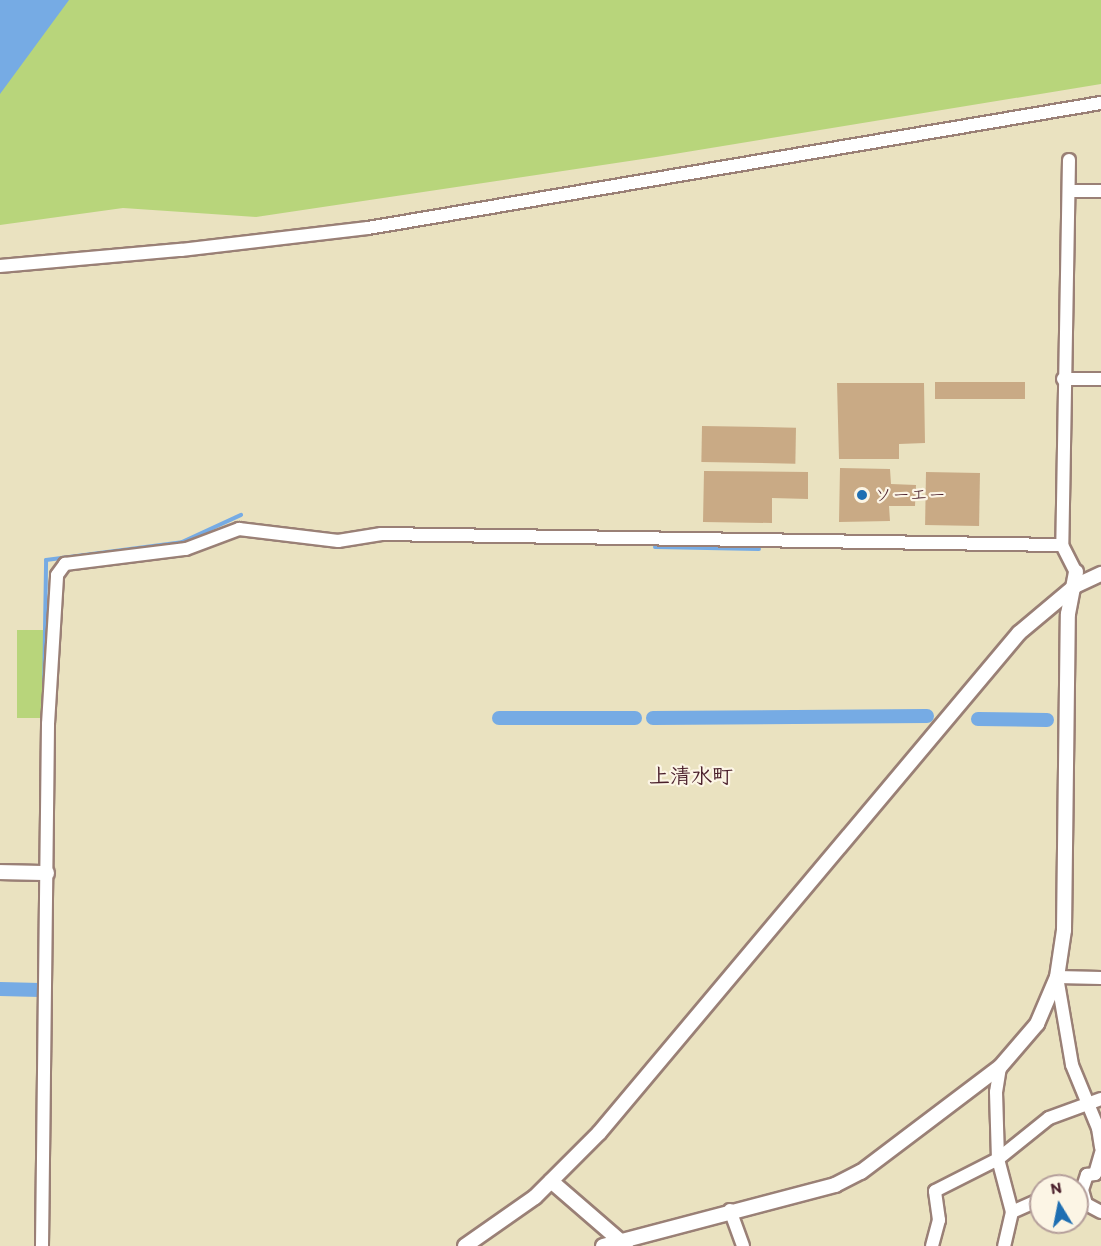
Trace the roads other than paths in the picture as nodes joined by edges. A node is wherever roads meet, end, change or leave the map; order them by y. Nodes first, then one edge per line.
1 (1101, 103) edge
2 (1069, 160) dead end
3 (1069, 191) junction
4 (1101, 191) edge
5 (0, 266) edge
6 (1101, 379) edge
7 (1063, 380) junction
8 (1062, 545) junction
9 (1101, 574) edge
10 (1076, 579) junction
11 (0, 872) edge
12 (47, 873) junction
13 (1057, 977) junction
14 (1101, 978) edge
15 (1000, 1067) junction
16 (1101, 1099) edge
17 (1085, 1102) junction
18 (1100, 1132) edge
19 (1101, 1148) edge
20 (1101, 1153) edge
21 (998, 1159) junction
22 (1089, 1174) edge
23 (551, 1181) junction
24 (1029, 1204) edge
25 (730, 1210) junction
26 (1012, 1212) junction
27 (624, 1244) edge
28 (42, 1246) edge
29 (465, 1246) edge
30 (603, 1246) edge
31 (743, 1246) edge
32 (932, 1246) edge
33 (1004, 1246) edge

1 - 5 street
2 - 3 street
3 - 4 street
3 - 7 street
6 - 7 street
7 - 8 street
8 - 10 street
8 - 12 street
9 - 10 street
10 - 13 street
10 - 23 street
11 - 12 street
12 - 28 street
13 - 14 street
13 - 15 street
13 - 17 street
15 - 21 street
15 - 25 street
16 - 17 street
17 - 18 street
17 - 21 street
18 - 19 street
20 - 22 street
21 - 26 street
21 - 32 street
23 - 27 street
23 - 29 street
24 - 26 street
25 - 27 street
25 - 31 street
26 - 33 street
27 - 30 street

